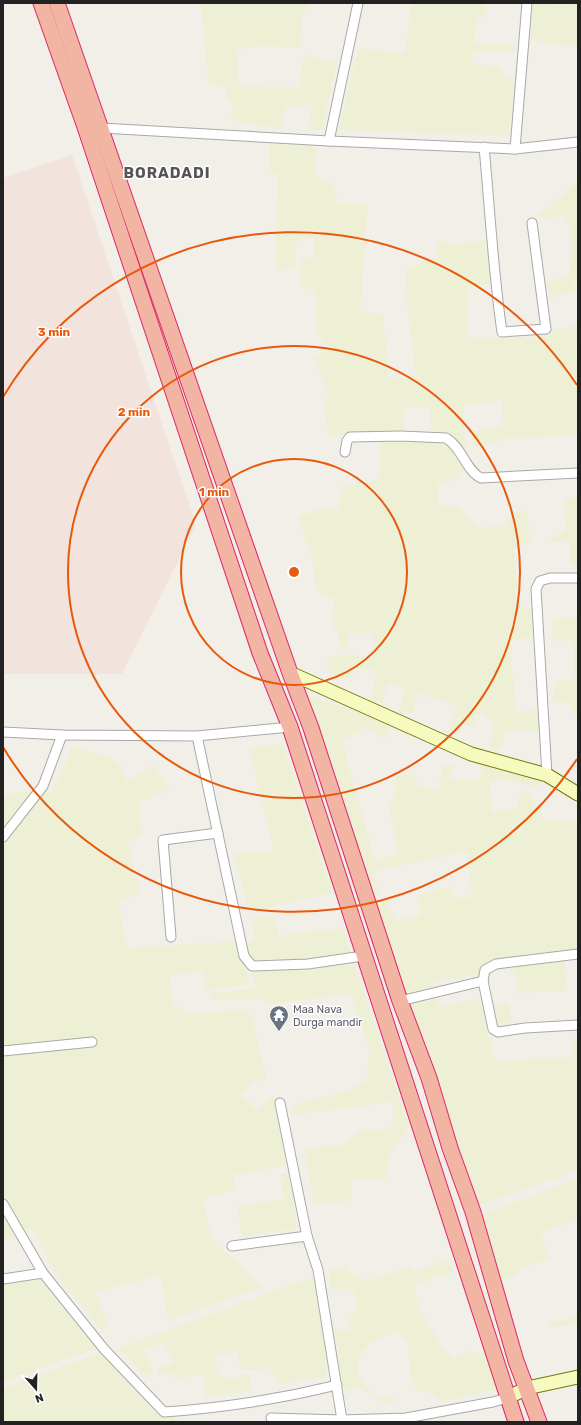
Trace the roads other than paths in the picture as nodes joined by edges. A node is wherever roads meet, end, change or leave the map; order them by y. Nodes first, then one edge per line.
1 (41, 3) edge
2 (57, 3) edge
3 (358, 3) edge
4 (527, 3) edge
5 (101, 128) junction
6 (329, 141) junction
7 (578, 142) edge
8 (484, 147) junction
9 (515, 148) junction
10 (532, 223) dead end
11 (345, 452) dead end
12 (578, 473) edge
13 (578, 578) edge
14 (290, 673) junction
15 (290, 727) junction
16 (3, 732) edge
17 (62, 735) junction
18 (197, 736) junction
19 (548, 775) junction
20 (578, 794) edge
21 (218, 833) junction
22 (3, 837) edge
23 (171, 937) dead end
24 (578, 954) edge
25 (363, 956) junction
26 (483, 981) junction
27 (400, 1001) junction
28 (578, 1025) edge
29 (92, 1042) dead end
30 (3, 1051) edge
31 (280, 1103) dead end
32 (3, 1204) edge
33 (307, 1236) junction
34 (232, 1246) dead end
35 (43, 1273) junction
36 (3, 1279) edge
37 (578, 1377) edge
38 (337, 1385) junction
39 (526, 1388) junction
40 (507, 1398) junction
41 (271, 1418) dead end
42 (342, 1420) junction
43 (516, 1422) edge
44 (539, 1422) edge

1 - 15 highway
2 - 5 highway
3 - 6 street
4 - 9 street
5 - 6 street
5 - 14 highway
6 - 8 street
7 - 9 street
8 - 9 street
8 - 10 street
11 - 12 street
13 - 19 street
14 - 19 main road
14 - 27 highway
15 - 18 street
15 - 25 highway
16 - 17 street
17 - 18 street
17 - 22 street
18 - 21 street
19 - 20 main road
21 - 23 street
21 - 25 street
24 - 26 street
25 - 40 highway
26 - 27 street
26 - 28 street
27 - 39 highway
29 - 30 street
31 - 33 street
32 - 35 street
33 - 34 street
33 - 38 street
35 - 36 street
35 - 38 street
37 - 39 main road
38 - 42 street
39 - 40 main road
39 - 44 highway
40 - 42 street
40 - 43 highway
41 - 42 street

